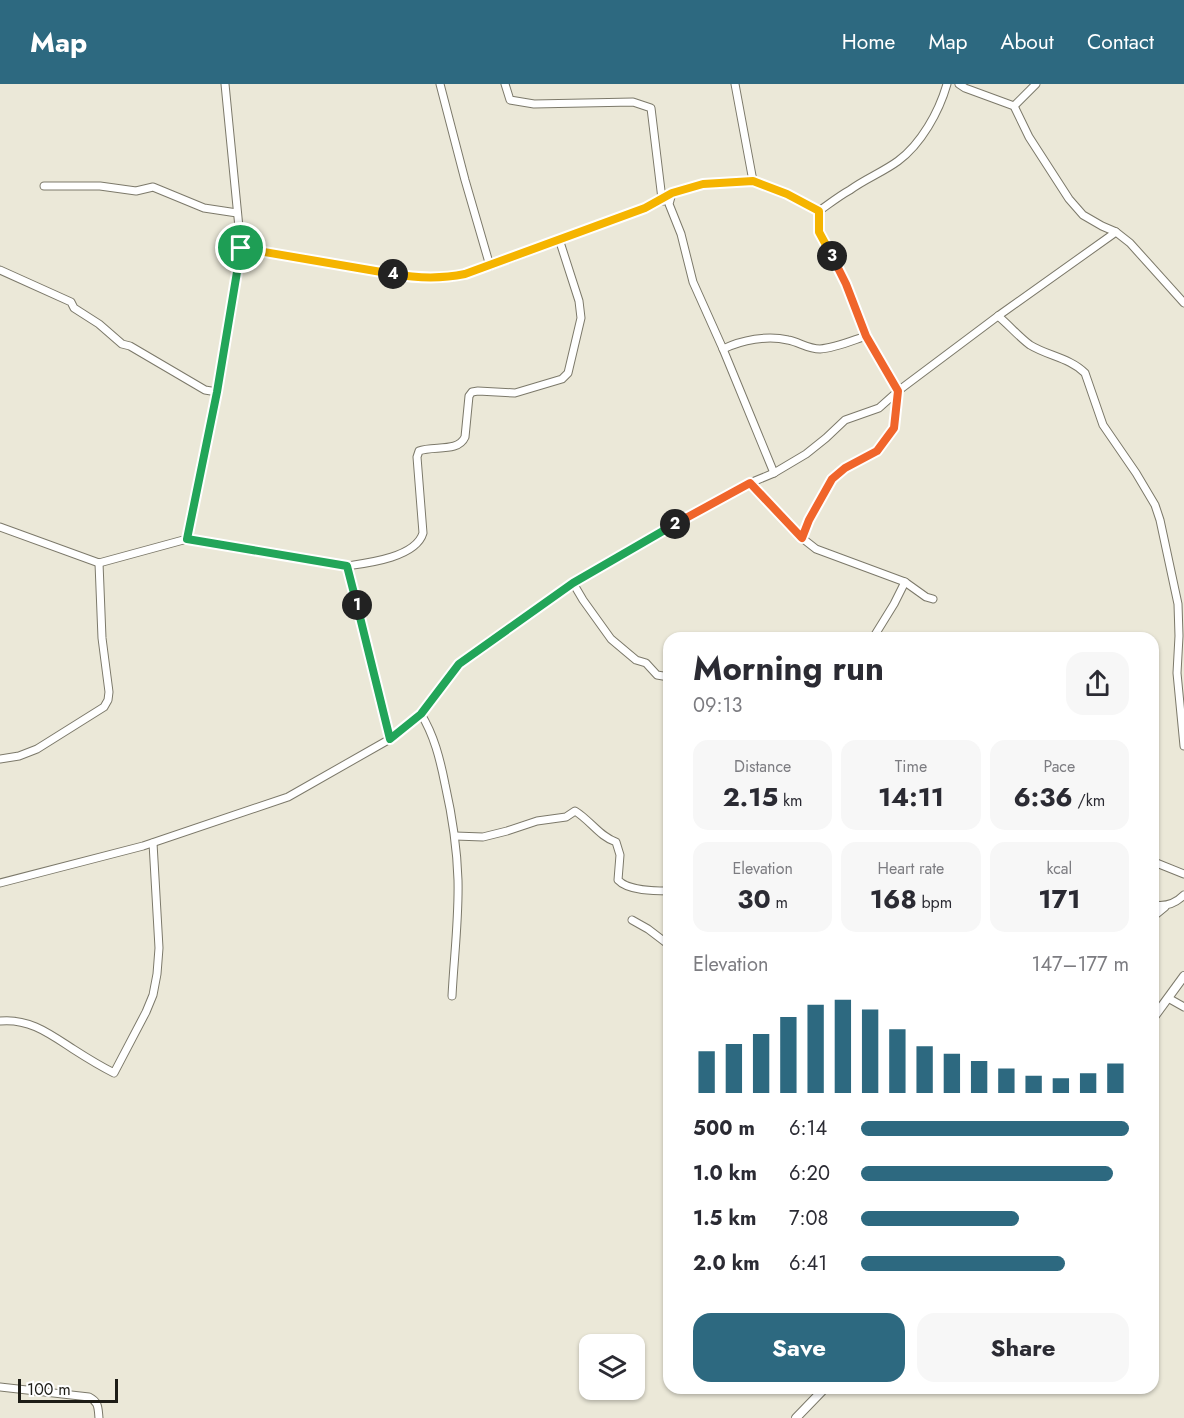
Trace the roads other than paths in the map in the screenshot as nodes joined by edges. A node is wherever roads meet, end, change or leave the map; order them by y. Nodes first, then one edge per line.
1 (225, 84) edge
2 (440, 84) edge
3 (505, 84) edge
4 (735, 84) edge
5 (947, 84) edge
6 (959, 84) edge
7 (1036, 84) edge
8 (1014, 106) junction
9 (753, 181) junction
10 (44, 186) dead end
11 (666, 201) junction
12 (819, 211) junction
13 (237, 213) junction
14 (1116, 232) junction
15 (559, 239) junction
16 (241, 248) junction
17 (490, 266) junction
18 (0, 270) edge
19 (1184, 303) edge
20 (998, 316) junction
21 (866, 336) junction
22 (723, 349) junction
23 (898, 391) junction
24 (217, 392) junction
25 (774, 473) junction
26 (750, 483) junction
27 (0, 527) edge
28 (802, 538) junction
29 (187, 539) junction
30 (99, 563) junction
31 (347, 566) junction
32 (904, 582) junction
33 (573, 583) junction
34 (933, 599) dead end
35 (877, 632) edge
36 (1181, 632) edge
37 (1181, 643) edge
38 (663, 676) edge
39 (421, 714) junction
40 (390, 739) junction
41 (1184, 746) edge
42 (0, 759) edge
43 (455, 836) junction
44 (153, 843) junction
45 (1159, 864) edge
46 (1184, 874) edge
47 (0, 884) edge
48 (663, 891) edge
49 (1184, 895) edge
50 (1159, 906) edge
51 (1165, 907) junction
52 (1159, 912) edge
53 (632, 920) dead end
54 (663, 940) edge
55 (1184, 976) edge
56 (452, 996) dead end
57 (1168, 998) junction
58 (1184, 1007) edge
59 (1159, 1010) edge
60 (0, 1021) edge
61 (0, 1387) edge
62 (819, 1394) edge
63 (99, 1418) edge
64 (796, 1418) edge

1 - 13 street
2 - 17 street
3 - 11 street
4 - 9 street
5 - 12 street
6 - 8 street
7 - 8 street
8 - 14 street
9 - 11 street
9 - 12 street
10 - 13 street
11 - 15 street
11 - 22 street
12 - 21 street
13 - 16 street
14 - 19 street
14 - 20 street
15 - 17 street
15 - 31 street
16 - 17 street
16 - 24 street
18 - 24 street
20 - 23 street
20 - 36 street
21 - 22 street
21 - 23 street
22 - 25 street
23 - 25 street
23 - 28 street
24 - 29 street
25 - 26 street
26 - 28 street
26 - 33 street
27 - 30 street
28 - 32 street
29 - 30 street
29 - 31 street
30 - 42 street
31 - 40 street
32 - 34 street
32 - 35 street
33 - 38 street
33 - 39 street
36 - 37 street
37 - 41 street
39 - 40 street
39 - 43 street
40 - 44 street
43 - 48 street
43 - 56 street
44 - 47 street
44 - 60 street
45 - 46 street
49 - 51 street
50 - 51 street
51 - 52 street
53 - 54 street
55 - 57 street
57 - 58 street
57 - 59 street
61 - 63 street
62 - 64 street

